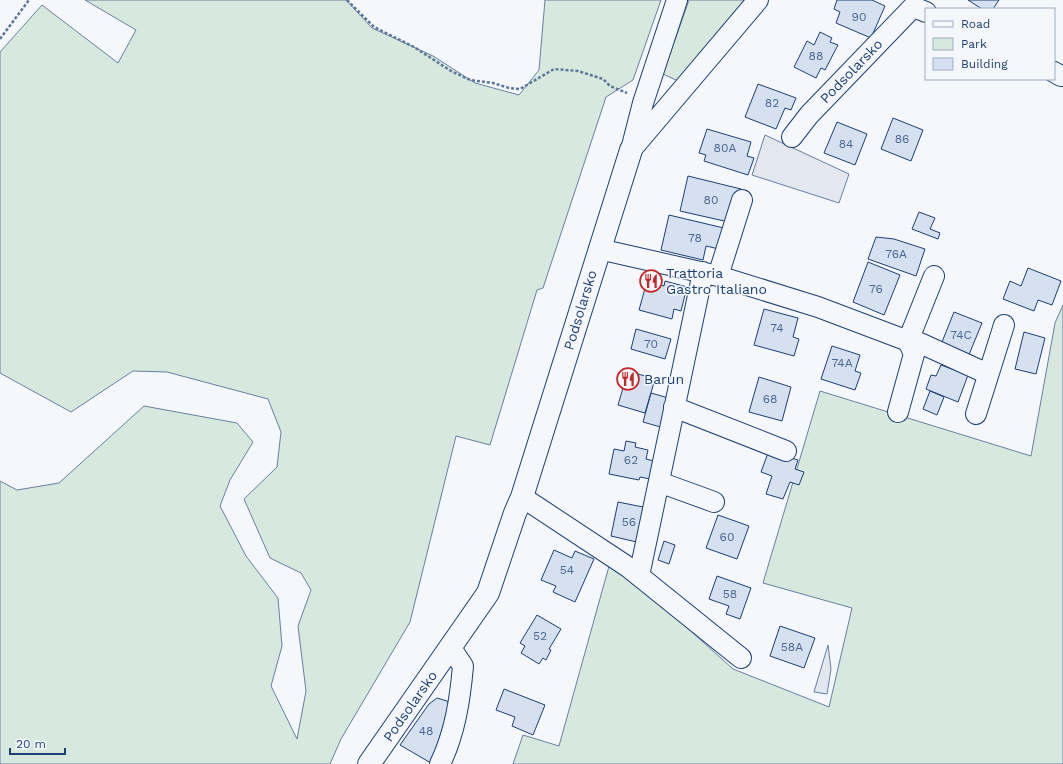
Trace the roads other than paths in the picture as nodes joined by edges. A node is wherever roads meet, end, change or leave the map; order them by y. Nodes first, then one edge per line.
1 (677, 0) edge
2 (758, 0) edge
3 (920, 10) edge
4 (792, 137) dead end
5 (631, 150) junction
6 (742, 200) dead end
7 (599, 249) junction
8 (710, 274) junction
9 (934, 276) dead end
10 (941, 295) dead end
11 (1004, 325) dead end
12 (914, 342) junction
13 (988, 374) junction
14 (674, 407) junction
15 (898, 412) dead end
16 (976, 414) dead end
17 (786, 451) dead end
18 (659, 482) junction
19 (522, 497) junction
20 (714, 502) dead end
21 (639, 576) junction
22 (451, 648) junction
23 (741, 658) dead end
24 (369, 764) edge
25 (440, 764) edge

1 - 5 street
2 - 5 street, Podsolarsko
3 - 4 street, Podsolarsko
5 - 7 main road, Podsolarsko
6 - 8 street
7 - 8 street
7 - 19 main road, Podsolarsko
8 - 12 street
8 - 14 street
9 - 12 street
10 - 12 street
11 - 13 street
12 - 13 street
12 - 15 street
13 - 16 street
14 - 17 street
14 - 18 street
18 - 20 street
18 - 21 street
19 - 21 street
19 - 22 main road, Podsolarsko
21 - 23 street
22 - 24 main road, Podsolarsko
22 - 25 street

